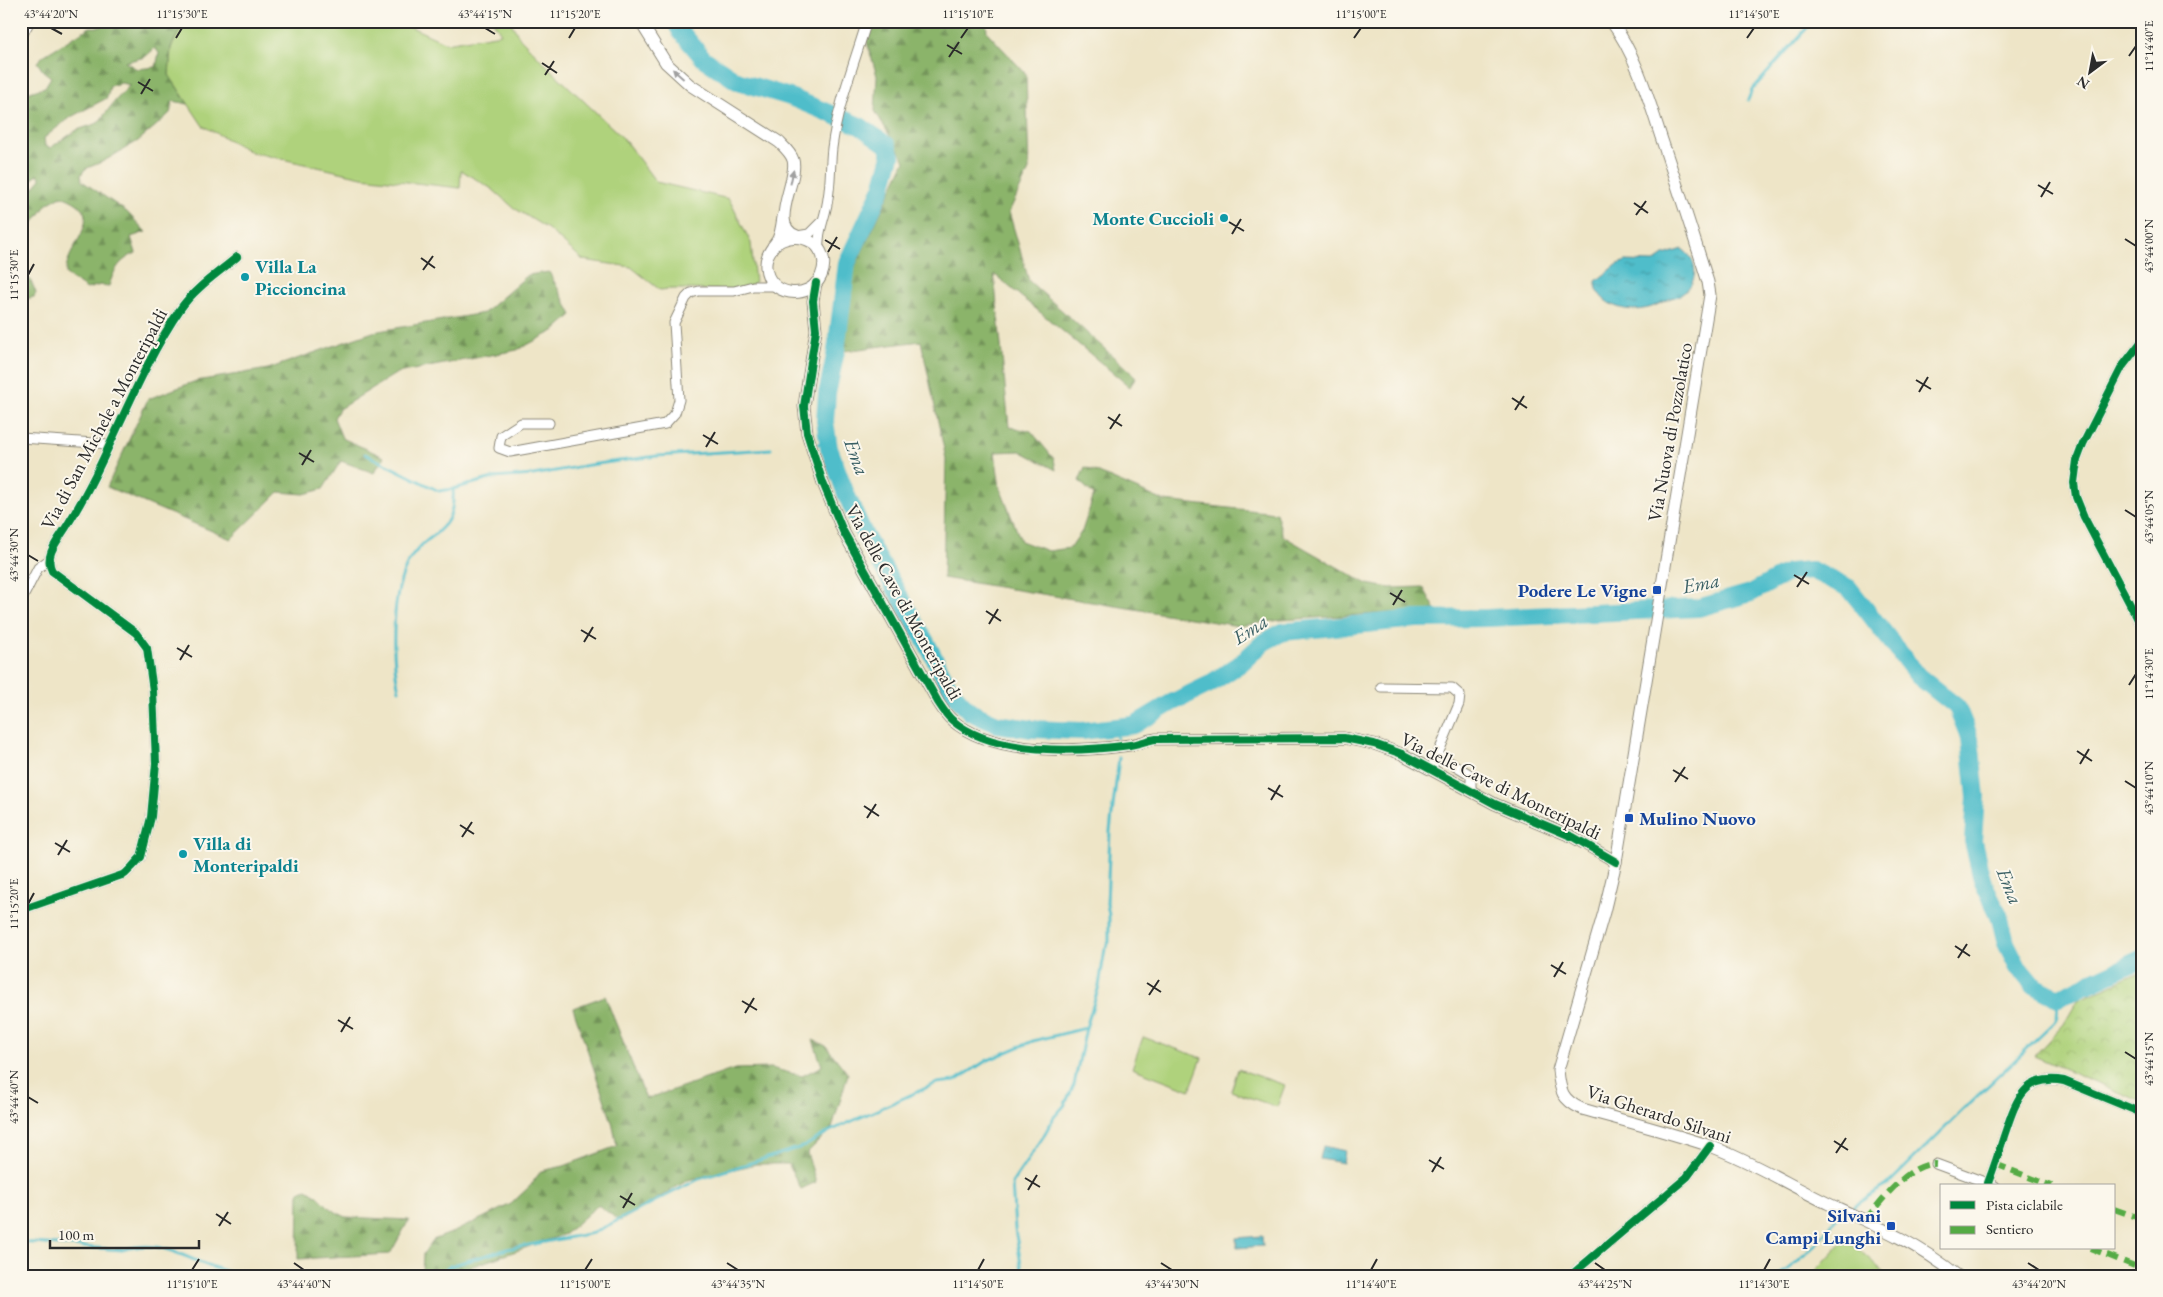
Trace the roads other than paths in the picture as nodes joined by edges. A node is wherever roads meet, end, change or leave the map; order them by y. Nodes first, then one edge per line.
1 (30, 21) edge
2 (640, 21) edge
3 (867, 21) edge
4 (1611, 21) edge
5 (21, 37) edge
6 (785, 208) junction
7 (822, 222) junction
8 (797, 236) junction
9 (773, 246) junction
10 (819, 251) junction
11 (237, 257) dead end
12 (767, 272) junction
13 (816, 283) junction
14 (753, 286) junction
15 (776, 286) junction
16 (801, 293) junction
17 (814, 311) junction
18 (2142, 341) edge
19 (549, 423) dead end
20 (21, 438) edge
21 (109, 444) junction
22 (49, 560) junction
23 (21, 601) edge
24 (2142, 627) edge
25 (1381, 687) dead end
26 (1438, 755) junction
27 (1432, 768) junction
28 (1471, 791) junction
29 (1616, 862) junction
30 (21, 910) edge
31 (2142, 1112) edge
32 (1710, 1146) junction
33 (1936, 1164) dead end
34 (1991, 1184) edge
35 (1570, 1276) edge
36 (1958, 1276) edge

1 - 5 street
6 -> 2 street
3 - 7 street
4 - 29 street, Via Nuova di Pozzolatico
6 - 8 street
6 - 9 street
7 - 8 street
7 - 10 street
8 - 9 street
8 - 10 street
9 - 12 street
10 - 13 street, Via delle Cave di Monteripaldi
11 - 21 street, Via di San Michele a Monteripaldi
12 - 14 street
12 - 15 street
13 - 16 street
13 - 17 street, Via delle Cave di Monteripaldi
14 - 15 street
14 - 19 street
15 - 16 street
16 - 17 street
17 - 27 street, Via delle Cave di Monteripaldi
18 - 24 street
20 - 21 street, Via di San Michele a Monteripaldi
21 - 22 street, Via di San Michele a Monteripaldi
22 - 23 street
22 - 30 street, Via di San Michele a Monteripaldi
25 - 26 street, Via delle Cave di Monteripaldi
26 - 27 street, Via delle Cave di Monteripaldi
26 - 28 street, Via delle Cave di Monteripaldi
27 - 28 street, Via delle Cave di Monteripaldi
28 - 29 street, Via delle Cave di Monteripaldi
29 - 32 street, Via Gherardo Silvani
31 - 34 street
32 - 35 street
32 - 36 street, Via Gherardo Silvani
33 - 34 street

